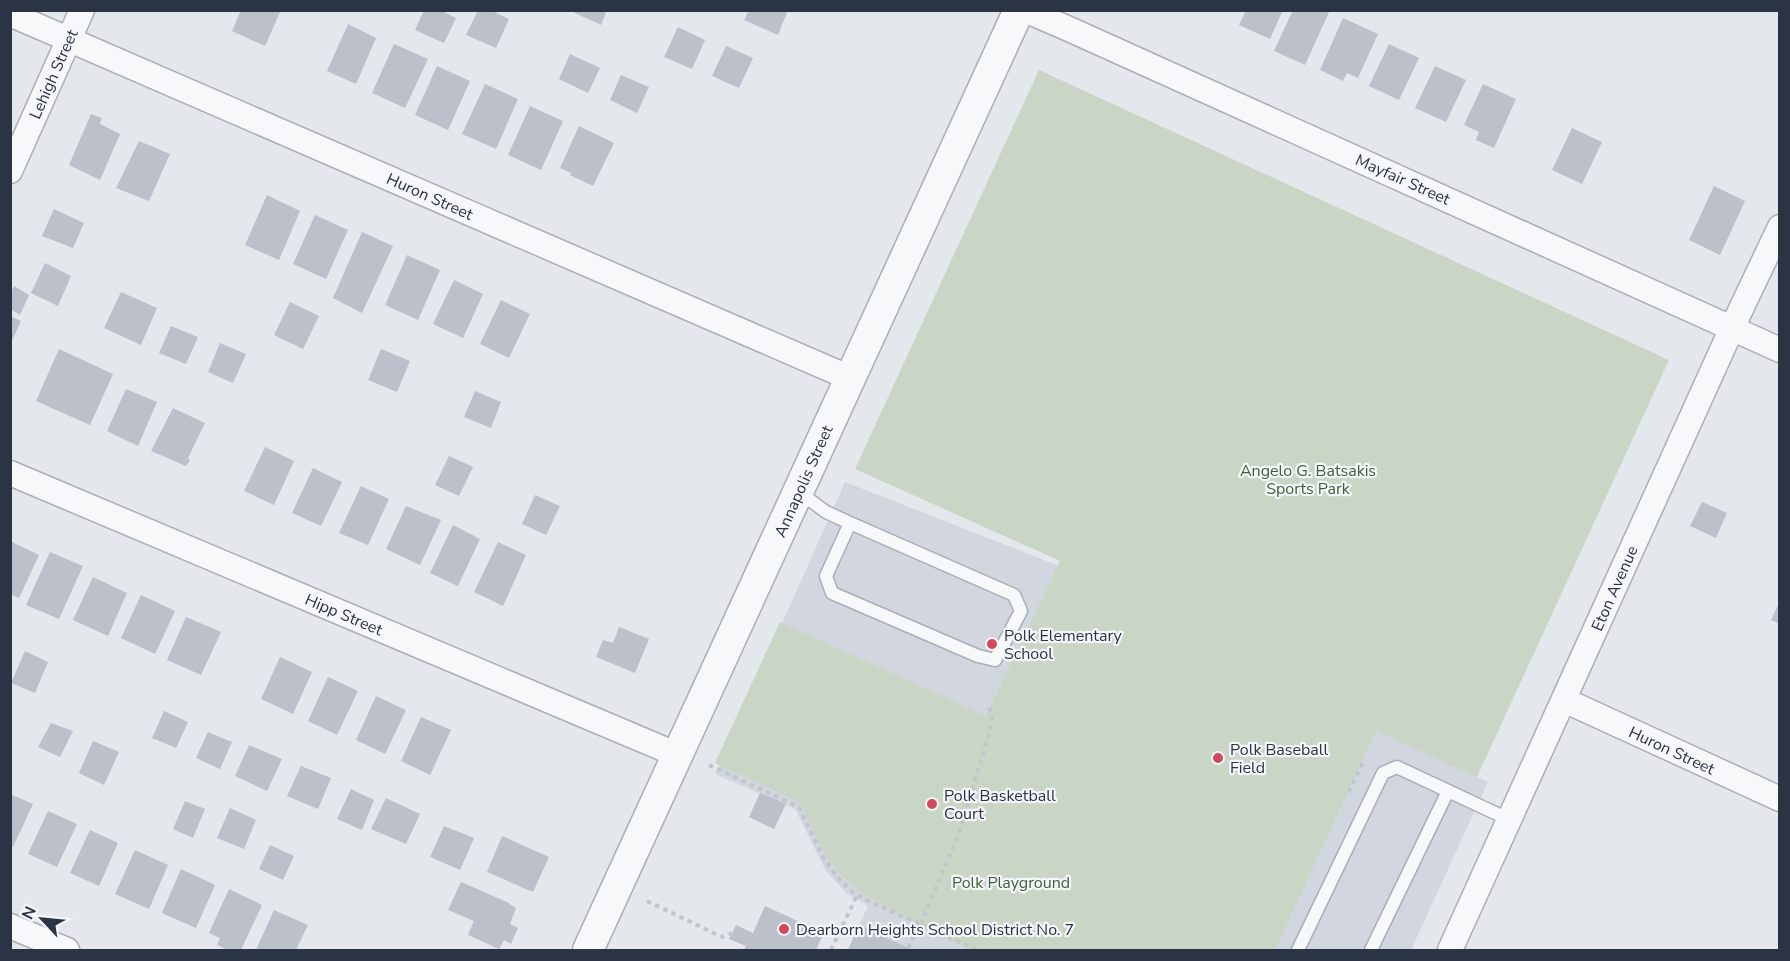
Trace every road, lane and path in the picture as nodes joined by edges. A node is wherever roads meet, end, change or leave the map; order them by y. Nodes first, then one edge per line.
1 (82, 10) edge
2 (1019, 10) edge
3 (1025, 10) edge
4 (10, 14) edge
5 (69, 38) junction
6 (10, 171) edge
7 (1779, 227) edge
8 (1732, 328) junction
9 (1779, 350) edge
10 (850, 378) junction
11 (10, 473) edge
12 (798, 492) junction
13 (850, 523) junction
14 (1564, 700) junction
15 (989, 707) dead end
16 (678, 755) junction
17 (709, 765) dead end
18 (1448, 791) junction
19 (1779, 799) edge
20 (1510, 820) junction
21 (857, 895) junction
22 (647, 901) dead end
23 (920, 924) junction
24 (10, 926) edge
25 (732, 933) dead end
26 (908, 948) dead end
27 (67, 951) edge
28 (588, 951) edge
29 (831, 951) edge
30 (978, 951) edge
31 (1298, 951) edge
32 (1371, 951) edge
33 (1450, 951) edge

1 - 5 street, Lehigh Street
2 - 10 street, Annapolis Street
3 - 8 street, Mayfair Street
4 - 5 street, Huron Street
5 - 6 street, Lehigh Street
5 - 10 street, Huron Street
7 - 8 street, Eton Avenue
8 - 9 street, Mayfair Street
8 - 14 street, Eton Avenue
10 - 12 street, Annapolis Street
11 - 16 street, Hipp Street
12 - 13 lane
12 - 16 street, Annapolis Street
13 - 13 lane
14 - 19 street, Huron Street
14 - 20 street, Eton Avenue
15 - 23 path
16 - 28 street, Annapolis Street
17 - 21 path
18 - 20 lane
18 - 31 lane
18 - 32 lane
20 - 33 street, Eton Avenue
21 - 23 path
21 - 29 path
22 - 25 path
23 - 26 path
23 - 30 path
24 - 27 street

